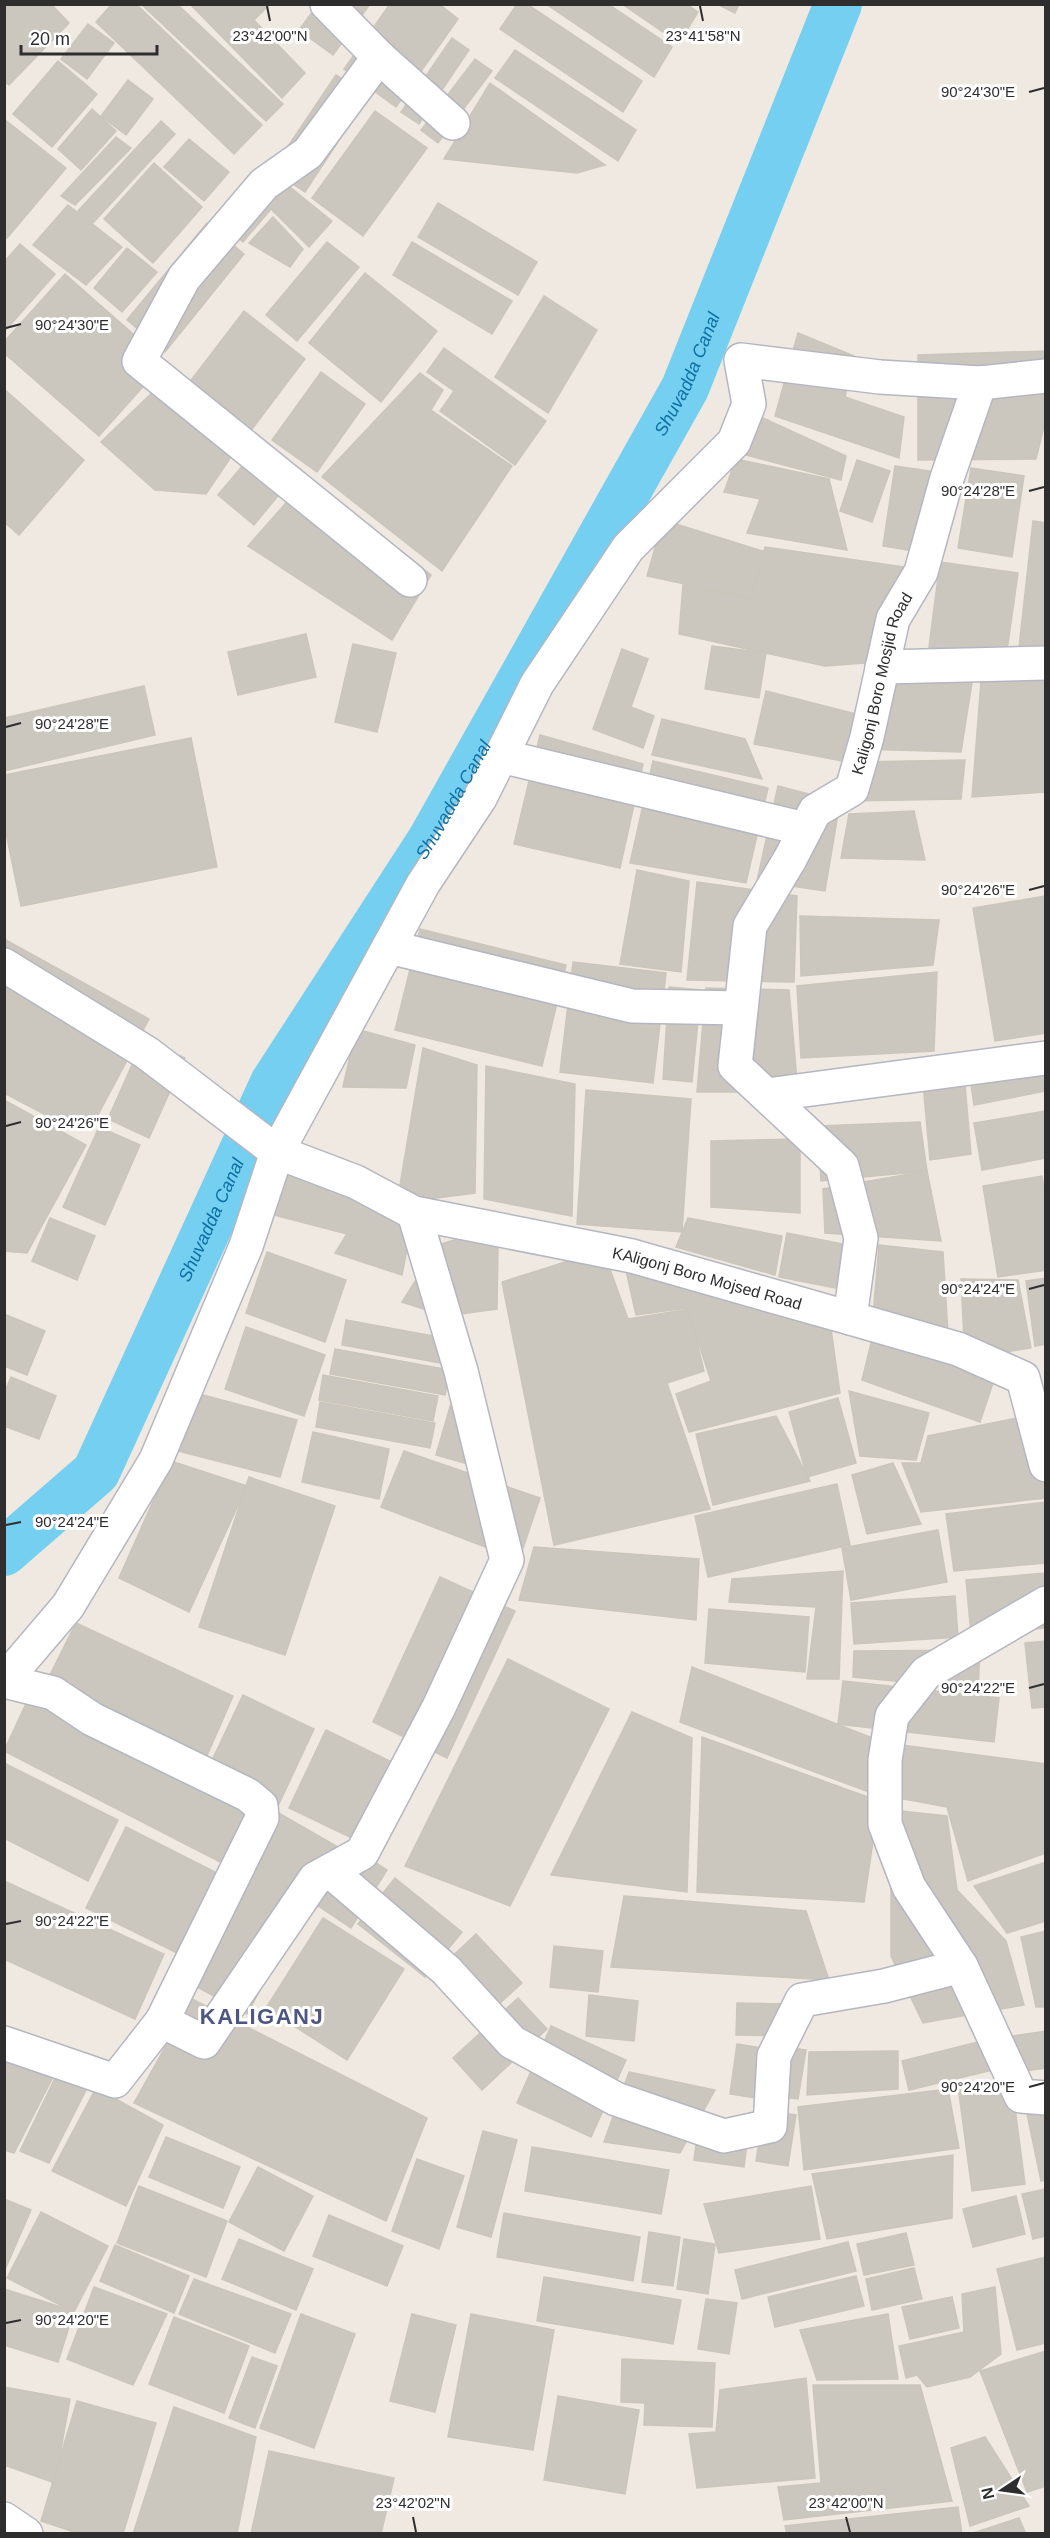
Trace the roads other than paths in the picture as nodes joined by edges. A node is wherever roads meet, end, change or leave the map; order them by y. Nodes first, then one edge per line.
1 (327, 4) edge
2 (379, 57) junction
3 (453, 123) dead end
4 (1046, 376) edge
5 (980, 383) junction
6 (410, 579) dead end
7 (1046, 663) edge
8 (882, 667) junction
9 (501, 756) junction
10 (805, 829) junction
11 (389, 947) junction
12 (4, 965) edge
13 (741, 1008) junction
14 (1046, 1058) edge
15 (767, 1095) junction
16 (277, 1152) junction
17 (414, 1213) junction
18 (850, 1318) junction
19 (1034, 1373) edge
20 (1046, 1464) edge
21 (1046, 1603) edge
22 (4, 1681) edge
23 (330, 1871) junction
24 (961, 1966) junction
25 (162, 2021) junction
26 (4, 2043) edge
27 (1046, 2098) edge
28 (4, 2519) edge
29 (26, 2534) edge

1 - 2 street
2 - 3 street
2 - 6 street
4 - 5 street
5 - 8 street, Kaligonj Boro Mosjid Road
5 - 9 street
7 - 8 street
8 - 10 street, Kaligonj Boro Mosjid Road
9 - 10 street
9 - 11 street
10 - 13 street, Kaligonj Boro Mosjid Road
11 - 13 street
11 - 16 street
12 - 16 street, KAligonj Boro Mojsed Road
13 - 15 street, Kaligonj Boro Mosjid Road
14 - 15 street
15 - 18 street
16 - 17 street, KAligonj Boro Mojsed Road
16 - 22 street
17 - 18 street, KAligonj Boro Mojsed Road
17 - 23 street
18 - 19 street, KAligonj Boro Mojsed Road
19 - 20 street
21 - 24 street
22 - 25 street
23 - 24 street
23 - 25 street
24 - 27 street
25 - 26 street
28 - 29 street

